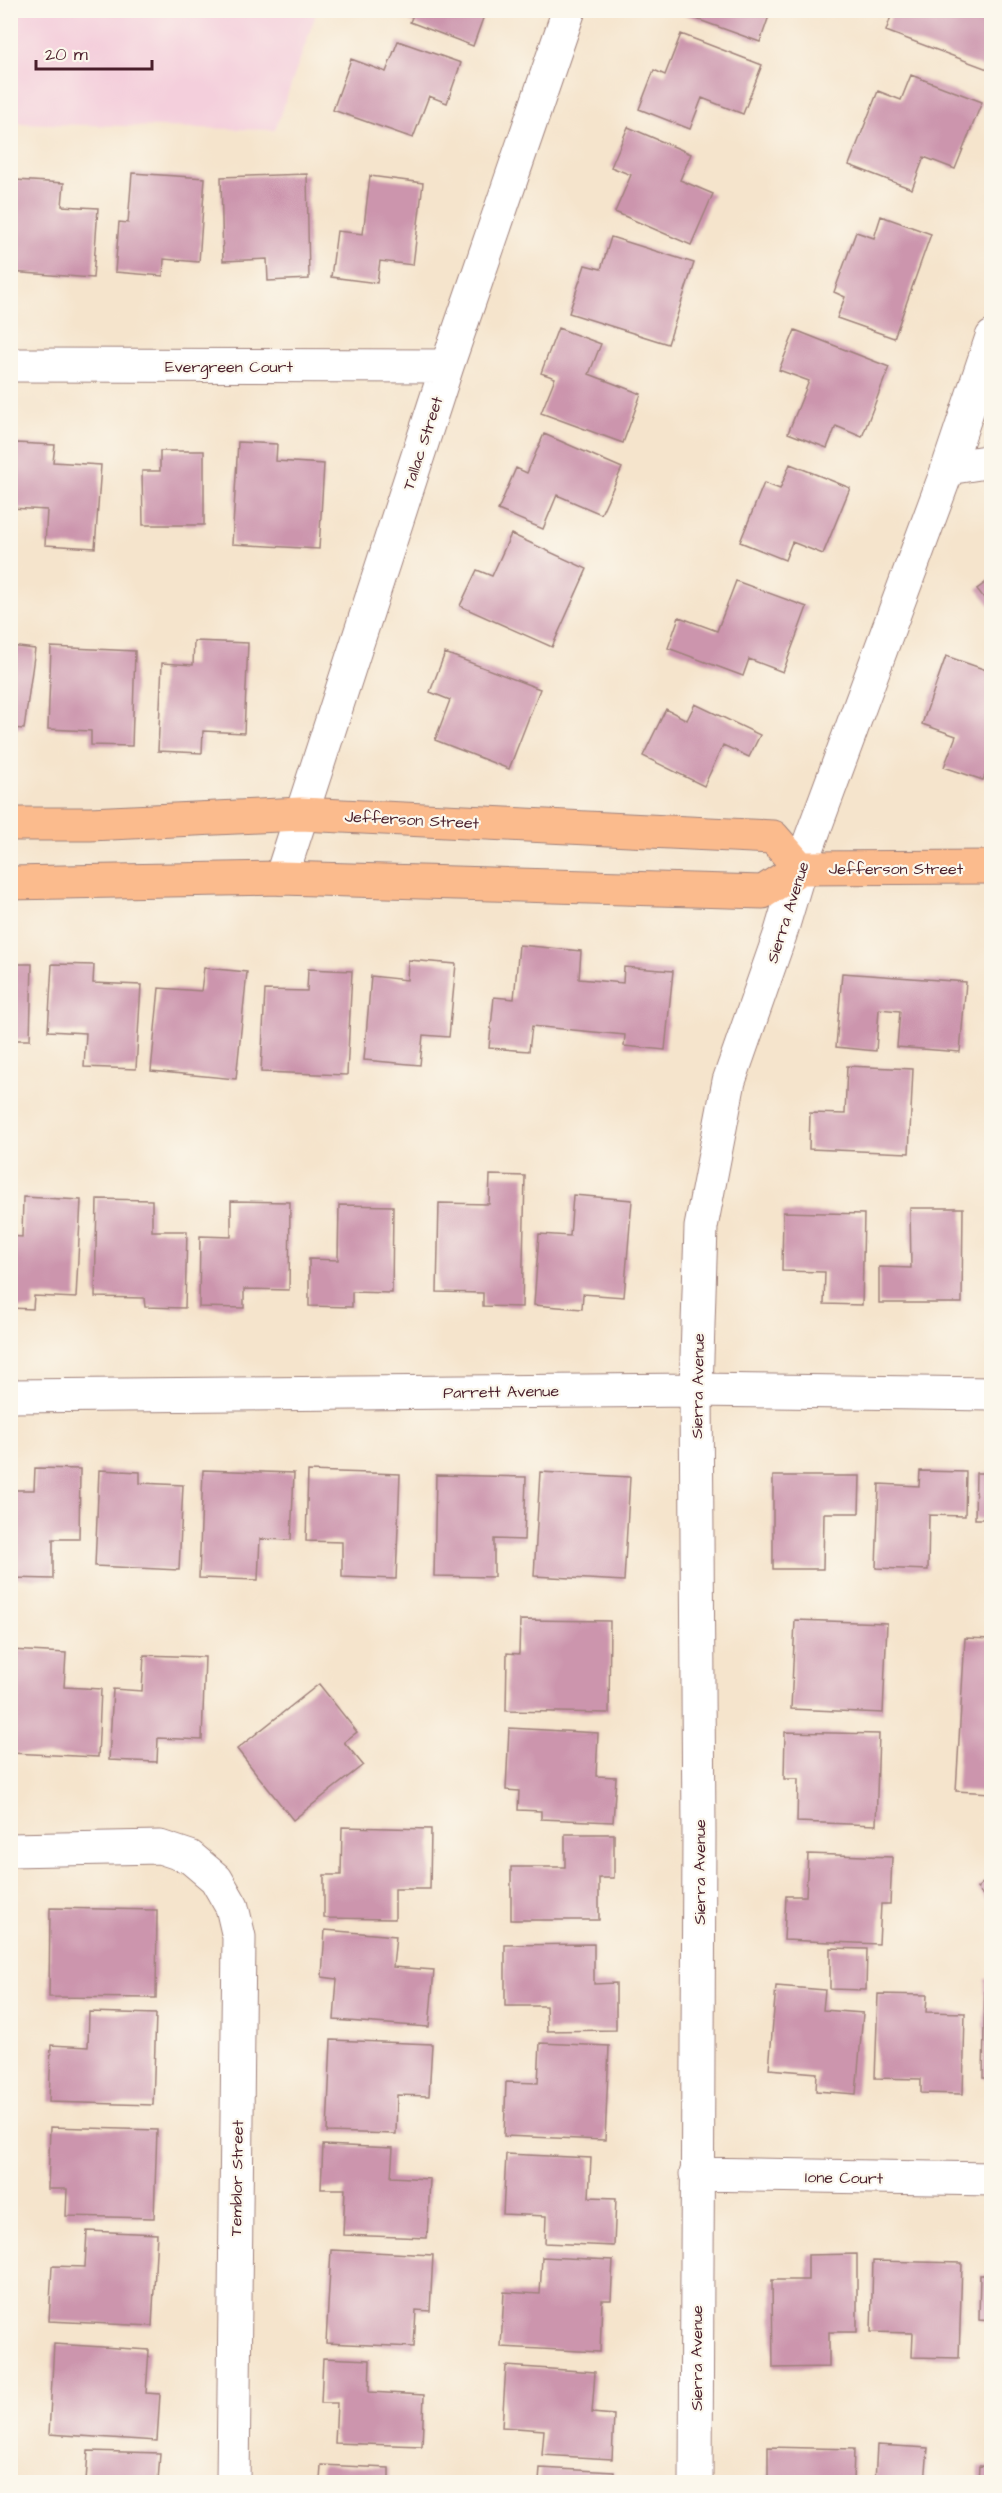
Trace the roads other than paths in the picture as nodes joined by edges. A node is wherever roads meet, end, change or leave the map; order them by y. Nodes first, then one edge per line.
1 (569, 10) edge
2 (992, 337) edge
3 (10, 365) edge
4 (447, 366) junction
5 (992, 461) edge
6 (948, 468) junction
7 (301, 814) junction
8 (10, 824) edge
9 (992, 867) edge
10 (800, 868) junction
11 (280, 878) junction
12 (10, 883) edge
13 (696, 1390) junction
14 (992, 1394) edge
15 (10, 1396) edge
16 (10, 1850) edge
17 (696, 2174) junction
18 (992, 2180) edge
19 (233, 2482) edge
20 (696, 2482) edge

1 - 4 street, Tallac Street
2 - 6 street, Sierra Avenue
3 - 4 street, Evergreen Court
4 - 7 street, Tallac Street
5 - 6 street
6 - 10 street, Sierra Avenue
7 - 8 main road, Jefferson Street
7 - 10 main road, Jefferson Street
7 - 11 street, Tallac Street
9 - 10 main road, Jefferson Street
10 - 11 main road
10 - 13 street, Sierra Avenue
11 - 12 main road
13 - 14 street, Parrett Avenue
13 - 15 street, Parrett Avenue
13 - 17 street, Sierra Avenue
16 - 19 street, Temblor Street
17 - 18 street, Ione Court
17 - 20 street, Sierra Avenue

